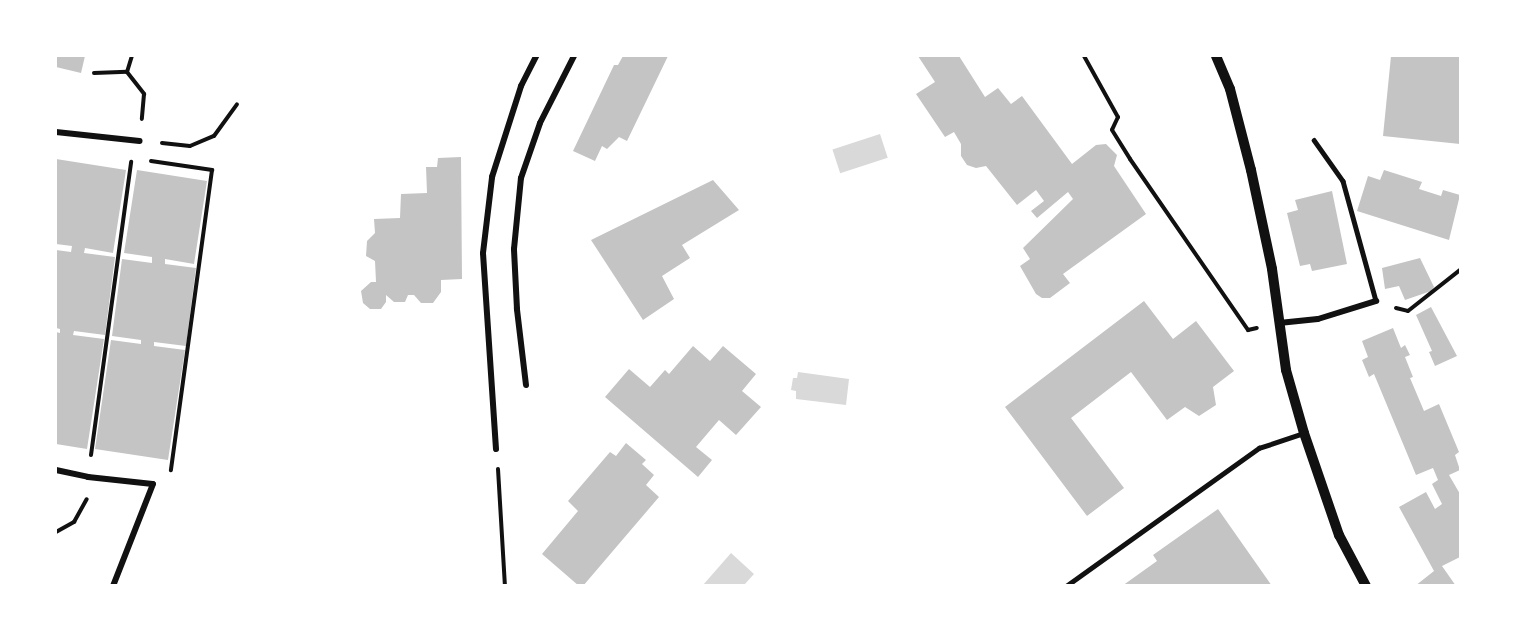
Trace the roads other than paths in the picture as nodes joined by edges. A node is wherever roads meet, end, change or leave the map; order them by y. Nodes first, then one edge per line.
1 (536, 56) edge
2 (574, 56) edge
3 (1216, 56) edge
4 (56, 132) edge
5 (1314, 140) dead end
6 (137, 141) road end
7 (1376, 302) joint
8 (1278, 323) junction
9 (526, 385) dead end
10 (1304, 433) junction
11 (496, 449) road end
12 (56, 470) edge
13 (113, 585) edge
14 (1066, 585) edge
15 (1366, 585) edge

1 - 11 street
2 - 9 street
3 - 8 street
4 - 6 street
5 - 7 lane
7 - 8 street
8 - 10 street
10 - 14 lane
10 - 15 street
12 - 13 street

